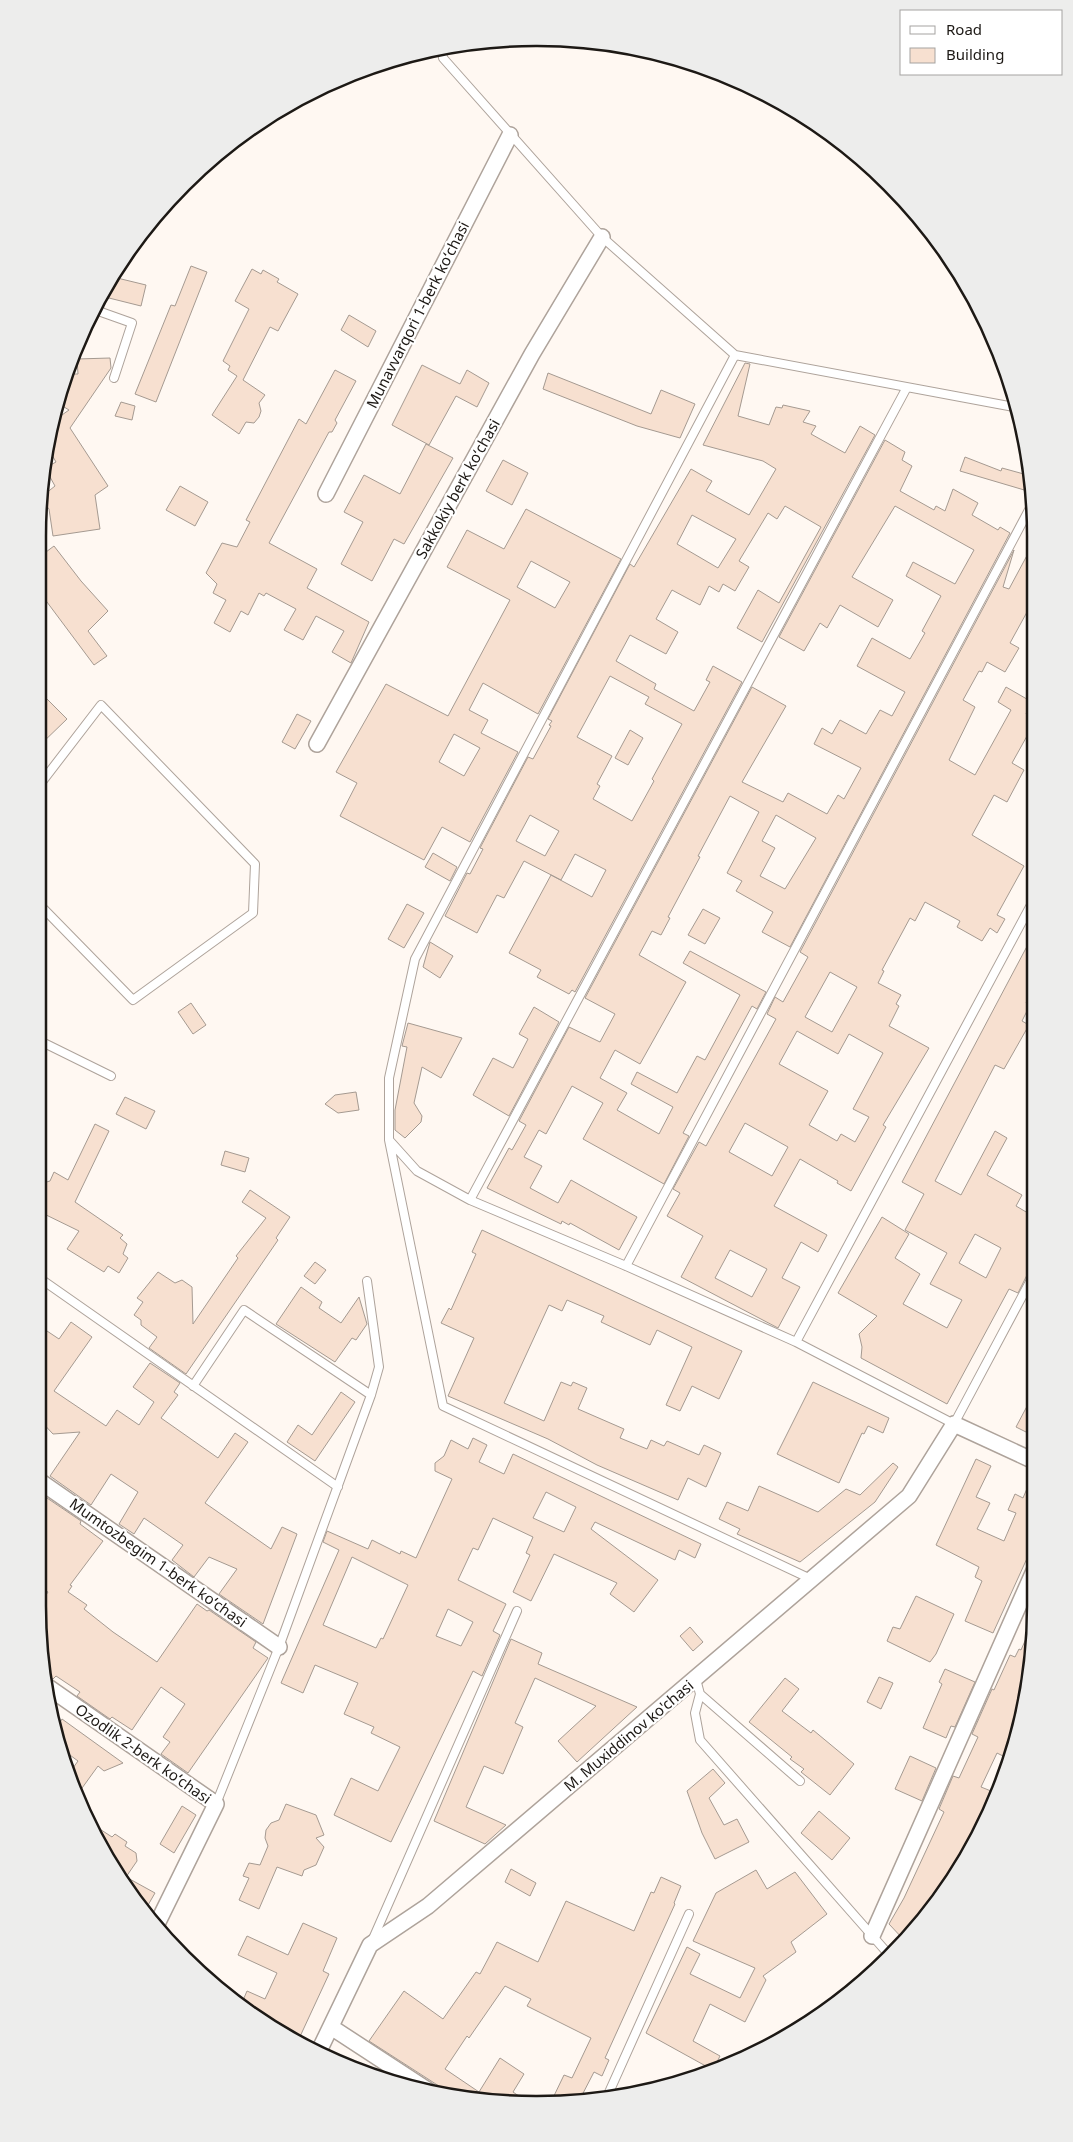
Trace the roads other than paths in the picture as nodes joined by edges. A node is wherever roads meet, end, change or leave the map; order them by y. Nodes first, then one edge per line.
1 (443, 56) edge
2 (510, 136) junction
3 (602, 237) junction
4 (101, 312) edge
5 (735, 355) junction
6 (114, 378) dead end
7 (906, 389) junction
8 (1009, 406) edge
9 (326, 494) dead end
10 (1026, 515) edge
11 (317, 744) dead end
12 (46, 776) edge
13 (46, 911) edge
14 (1027, 912) edge
15 (46, 1044) edge
16 (111, 1076) dead end
17 (389, 1140) junction
18 (470, 1200) junction
19 (626, 1266) junction
20 (367, 1281) dead end
21 (46, 1283) edge
22 (1027, 1289) edge
23 (796, 1342) junction
24 (193, 1386) junction
25 (371, 1395) junction
26 (954, 1424) junction
27 (1027, 1458) edge
28 (46, 1486) edge
29 (338, 1487) junction
30 (813, 1580) junction
31 (1027, 1588) edge
32 (517, 1611) dead end
33 (279, 1647) junction
34 (698, 1687) junction
35 (54, 1692) edge
36 (800, 1781) dead end
37 (216, 1804) junction
38 (689, 1914) dead end
39 (160, 1919) edge
40 (872, 1936) junction
41 (370, 1945) junction
42 (885, 1950) edge
43 (331, 2027) junction
44 (322, 2046) edge
45 (411, 2079) edge
46 (610, 2090) edge

1 - 2 lane
2 - 3 lane
2 - 9 street, Munavvarqori 1-berk koʻchasi
3 - 5 lane
3 - 11 street, Sakkokiy berk koʻchasi
4 - 6 lane
5 - 7 lane
5 - 17 lane
7 - 8 lane
7 - 18 lane
10 - 19 lane
12 - 13 lane
14 - 23 lane
15 - 16 lane
17 - 18 lane
17 - 30 lane
18 - 19 lane
19 - 23 lane
20 - 25 lane
21 - 24 lane
22 - 26 lane
23 - 26 lane
24 - 25 lane
24 - 29 lane
25 - 29 lane
26 - 27 street
26 - 30 street, M. Muxiddinov ko'chasi
28 - 33 street, Mumtozbegim 1-berk koʻchasi
29 - 33 lane
30 - 34 street, M. Muxiddinov ko'chasi
31 - 40 street
32 - 41 lane
33 - 37 lane
34 - 36 lane
34 - 40 lane
34 - 41 street, M. Muxiddinov ko'chasi
35 - 37 street, Ozodlik 2-berk koʻchasi
37 - 39 street
38 - 46 lane
40 - 42 lane
41 - 43 street
43 - 44 street
43 - 45 street

